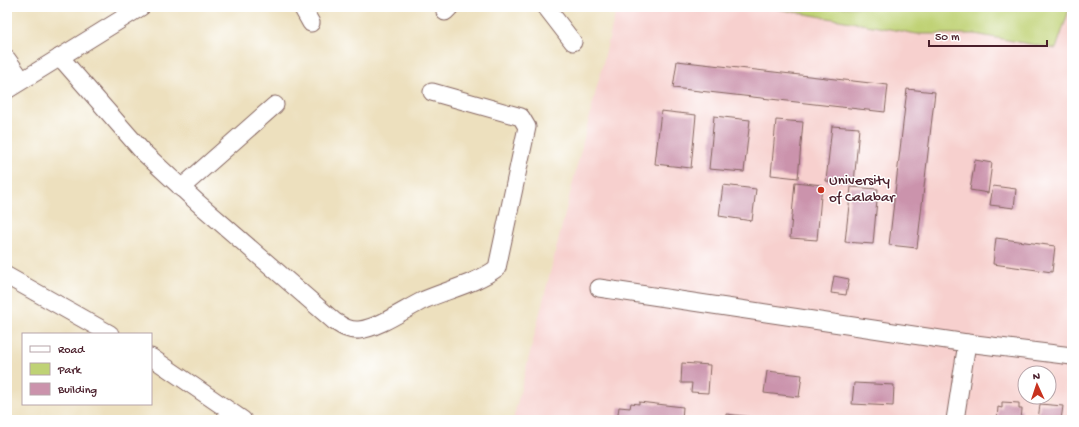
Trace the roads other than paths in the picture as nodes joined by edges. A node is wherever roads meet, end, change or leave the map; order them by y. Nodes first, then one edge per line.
1 (141, 7) edge
2 (302, 7) edge
3 (546, 7) edge
4 (117, 13) edge
5 (311, 23) dead end
6 (573, 42) dead end
7 (60, 57) junction
8 (7, 59) edge
9 (22, 80) junction
10 (7, 90) edge
11 (432, 92) dead end
12 (275, 105) dead end
13 (181, 188) junction
14 (7, 276) edge
15 (599, 288) dead end
16 (108, 333) edge
17 (967, 343) junction
18 (1072, 356) edge
19 (152, 358) edge
20 (244, 420) edge
21 (955, 420) edge

1 - 4 street
2 - 5 street
3 - 6 street
4 - 7 street
7 - 9 street
7 - 13 street
8 - 9 street
9 - 10 street
11 - 13 street
12 - 13 street
14 - 16 street
15 - 17 street
17 - 18 street
17 - 21 street
19 - 20 street

